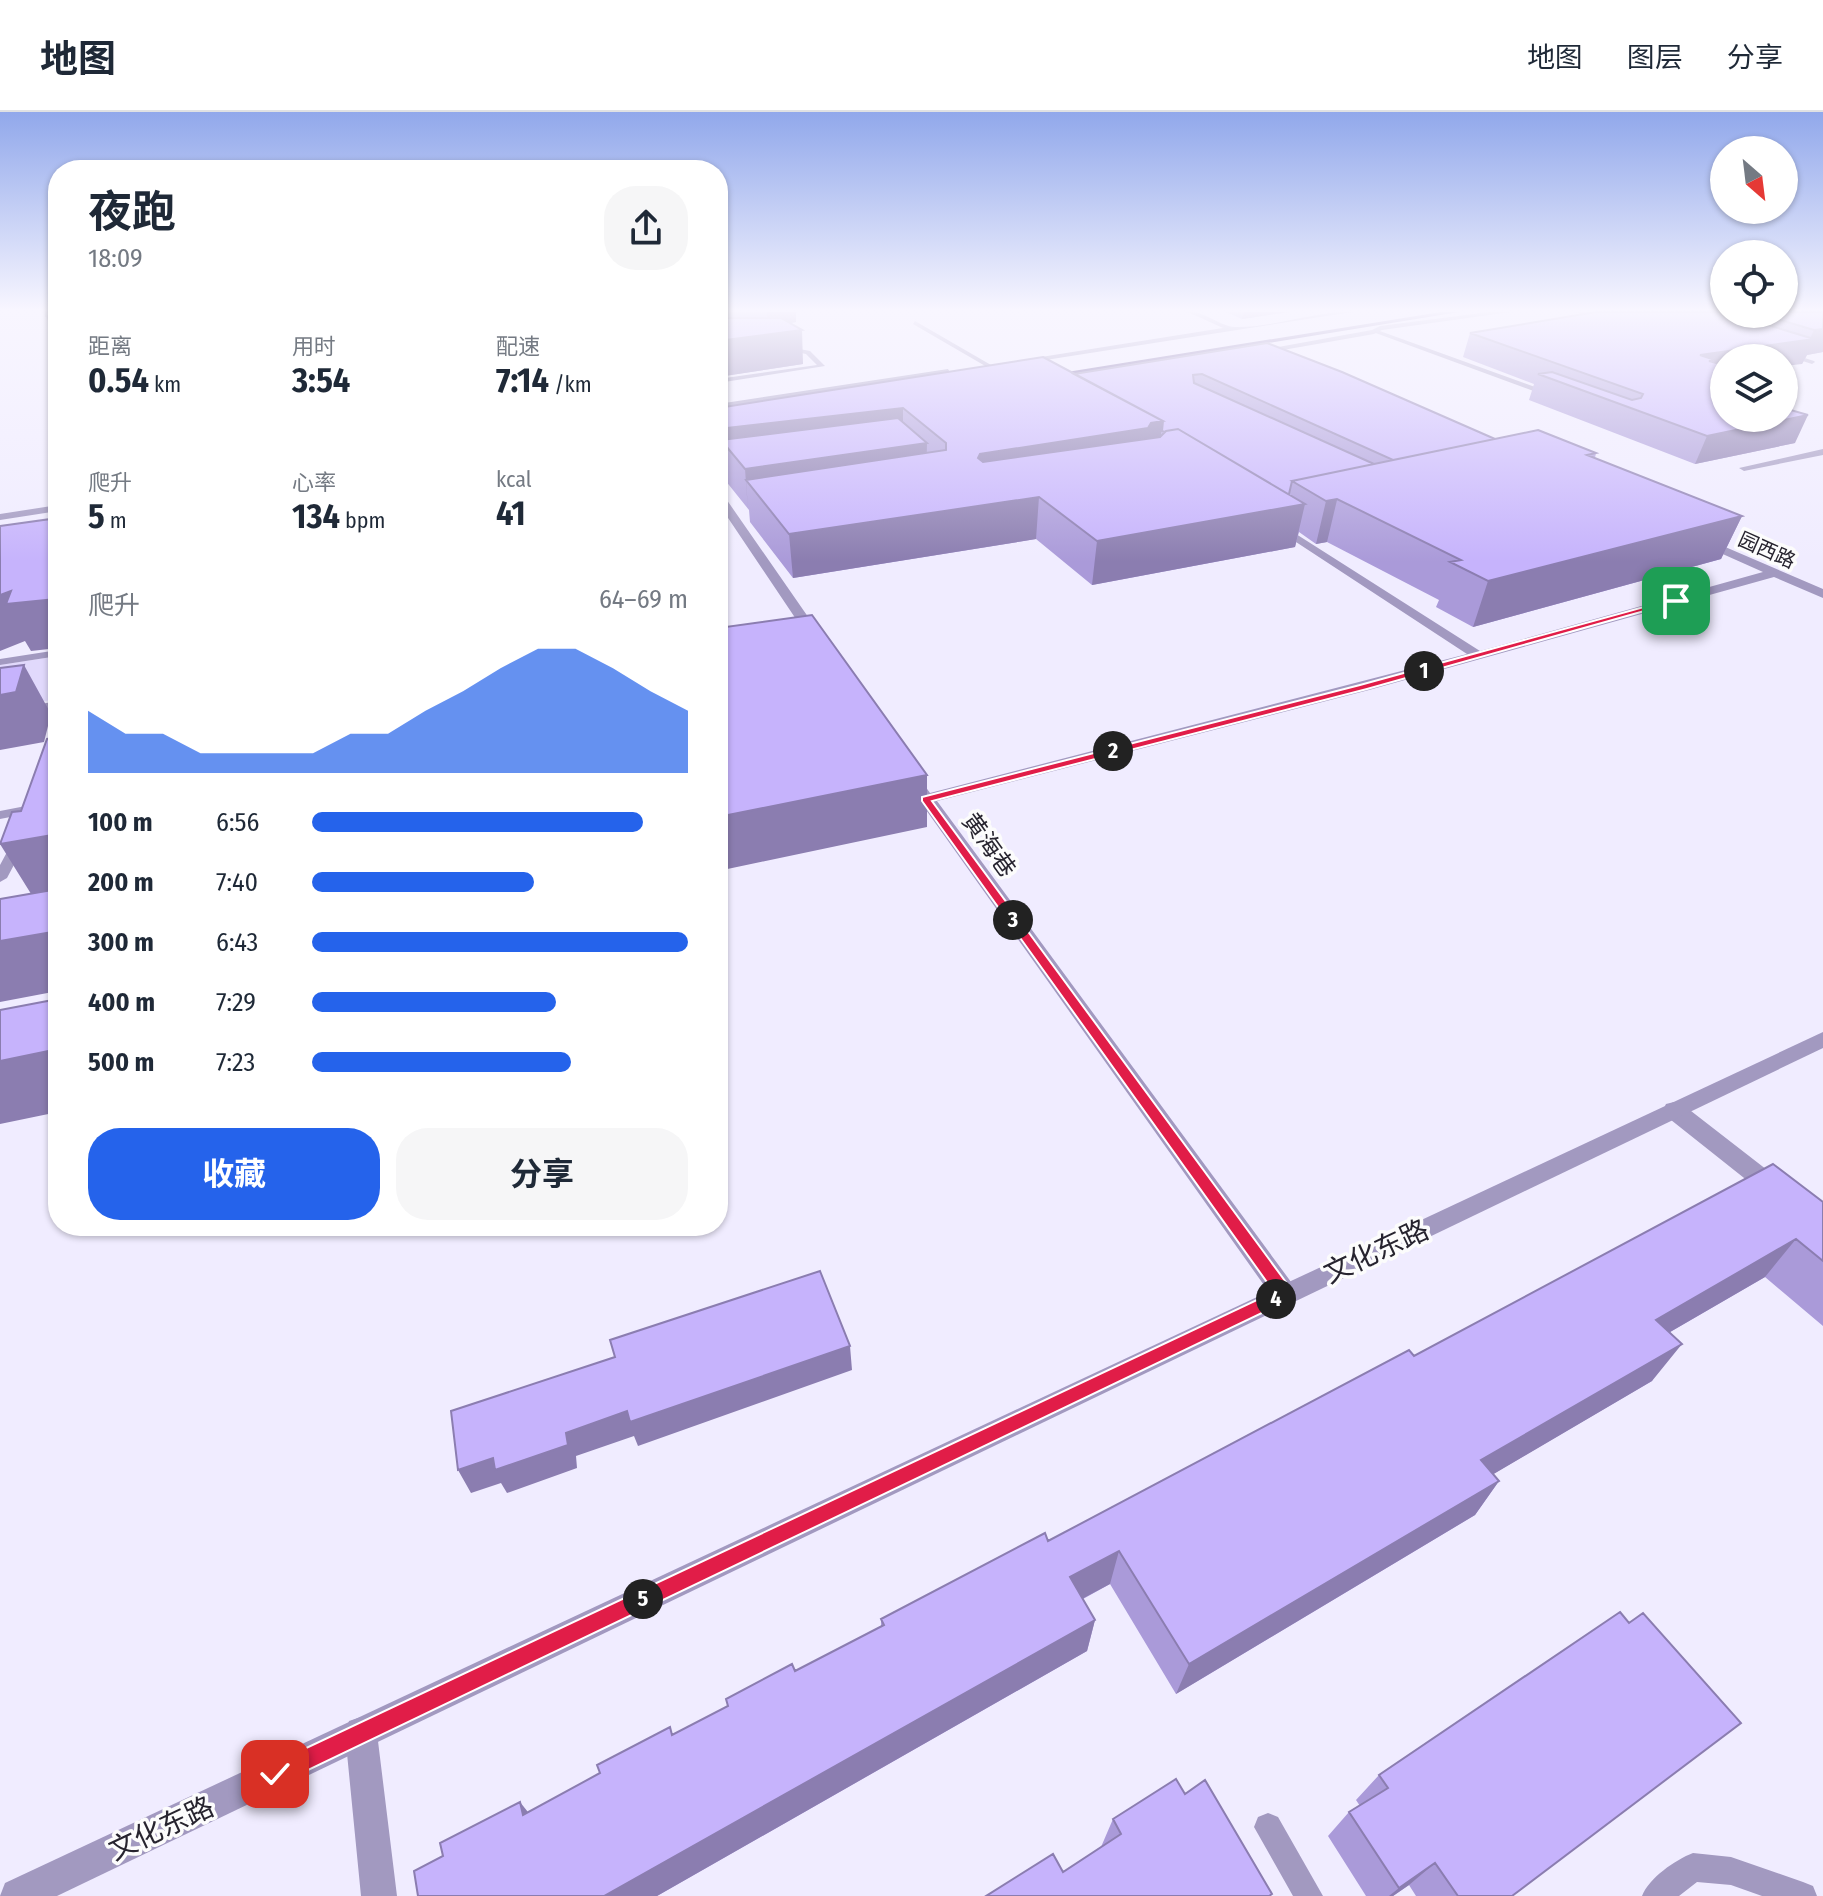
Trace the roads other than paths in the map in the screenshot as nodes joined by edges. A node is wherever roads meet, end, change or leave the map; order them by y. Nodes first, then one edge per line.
1 (797, 395) edge
2 (864, 395) edge
3 (1555, 395) edge
4 (1568, 400) edge
5 (728, 406) edge
6 (728, 416) edge
7 (1823, 452) edge
8 (1744, 468) dead end
9 (728, 505) edge
10 (48, 510) edge
11 (1257, 513) edge
12 (0, 517) edge
13 (1284, 517) edge
14 (1269, 520) junction
15 (48, 522) edge
16 (0, 529) edge
17 (1689, 535) edge
18 (1775, 573) junction
19 (1823, 594) edge
20 (48, 655) edge
21 (1479, 656) junction
22 (830, 658) edge
23 (0, 662) edge
24 (48, 707) edge
25 (0, 715) edge
26 (900, 761) edge
27 (926, 799) junction
28 (0, 815) edge
29 (0, 878) edge
30 (1823, 1039) edge
31 (1674, 1110) junction
32 (1798, 1207) edge
33 (1285, 1294) junction
34 (361, 1733) junction
35 (1268, 1827) dead end
36 (18, 1896) edge
37 (379, 1896) edge
38 (1309, 1896) edge
39 (1656, 1896) edge
40 (1803, 1896) edge

1 - 5 street
2 - 6 main road
3 - 4 lane
7 - 8 street
9 - 22 street
10 - 12 street
11 - 14 street
13 - 14 lane
14 - 21 street
15 - 16 main road
17 - 18 street, 园西路
18 - 19 street, 园西路
18 - 21 street
20 - 23 lane
21 - 27 street
24 - 25 lane
26 - 27 street, 黄海巷
27 - 33 street, 黄海巷
28 - 29 lane
30 - 31 street, 文化东路
31 - 32 street
31 - 33 street, 文化东路
33 - 34 street, 文化东路
34 - 36 street, 文化东路
34 - 37 street
35 - 38 lane
39 - 40 lane

